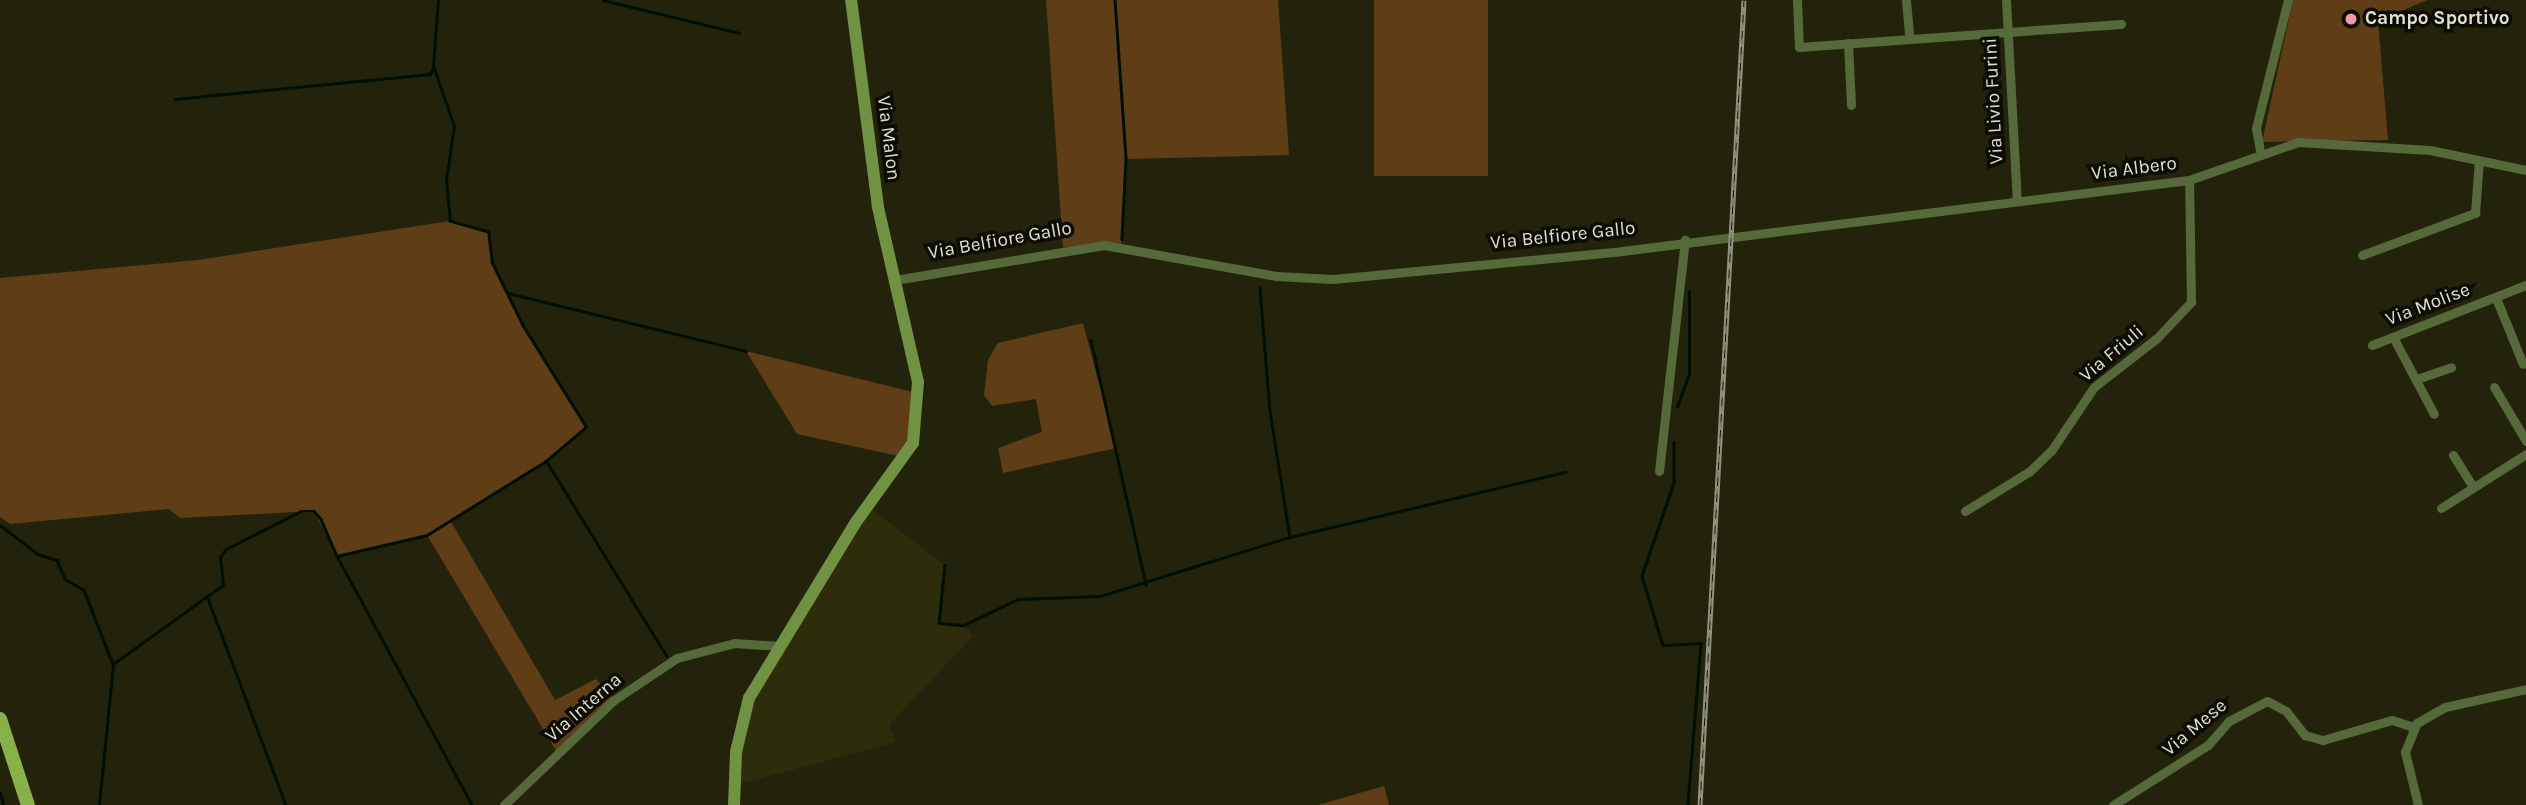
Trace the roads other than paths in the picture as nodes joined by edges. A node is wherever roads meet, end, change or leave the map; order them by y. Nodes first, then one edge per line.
1 (851, 0) edge
2 (1797, 0) edge
3 (1906, 0) edge
4 (2006, 0) edge
5 (2288, 0) edge
6 (2122, 24) dead end
7 (2008, 31) junction
8 (1909, 38) junction
9 (1848, 43) junction
10 (1851, 105) dead end
11 (2260, 150) junction
12 (2479, 160) junction
13 (2526, 170) edge
14 (2189, 180) junction
15 (2017, 200) junction
16 (1738, 232) joint
17 (1685, 239) junction
18 (2362, 255) dead end
19 (895, 280) junction
20 (2526, 285) edge
21 (2496, 298) junction
22 (2393, 337) junction
23 (2372, 345) dead end
24 (2523, 363) dead end
25 (2451, 367) dead end
26 (2417, 380) junction
27 (2494, 387) dead end
28 (2434, 414) dead end
29 (2526, 441) edge
30 (2526, 454) edge
31 (2453, 455) dead end
32 (1659, 471) dead end
33 (2473, 487) junction
34 (2441, 508) dead end
35 (1965, 511) dead end
36 (780, 646) junction
37 (2526, 689) edge
38 (0, 719) edge
39 (2414, 727) junction
40 (28, 805) edge
41 (504, 805) edge
42 (734, 805) edge
43 (2113, 805) edge
44 (2418, 805) edge

1 - 19 street, Via Malon
2 - 9 street
3 - 8 street
4 - 7 street, Via Livio Furini
5 - 11 street
6 - 7 street
7 - 8 street
7 - 15 street, Via Livio Furini
8 - 9 street
9 - 10 street
11 - 12 street, Via Albero
11 - 14 street, Via Albero
12 - 13 street, Via Albero
12 - 18 street
14 - 15 street, Via Albero
14 - 35 street, Via Friuli
15 - 16 street, Via Albero
16 - 17 street, Via Belfiore Gallo
17 - 19 street, Via Belfiore Gallo
17 - 32 street
19 - 36 street
20 - 21 street, Via Molise
21 - 22 street, Via Molise
21 - 24 street, Via Molise
22 - 23 street, Via Molise
22 - 26 street
25 - 26 street
26 - 28 street
27 - 29 street
30 - 33 street
31 - 33 street
33 - 34 street
36 - 41 street, Via Interna
36 - 42 street
37 - 39 street
38 - 40 main road
39 - 43 street, Via Mese
39 - 44 street

